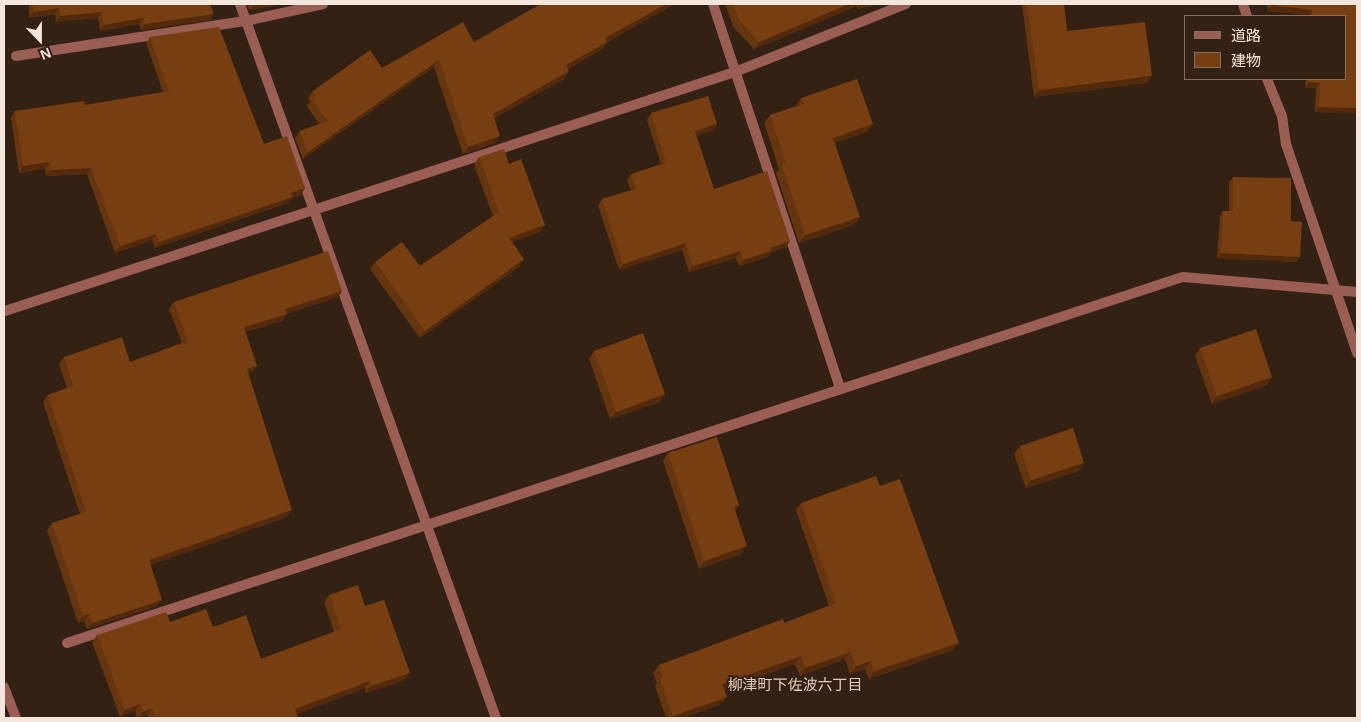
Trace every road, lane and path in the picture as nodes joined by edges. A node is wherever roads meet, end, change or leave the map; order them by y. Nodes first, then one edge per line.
1 (240, 4) edge
2 (323, 4) edge
3 (713, 4) edge
4 (906, 4) edge
5 (246, 20) junction
6 (16, 56) dead end
7 (735, 72) junction
8 (1267, 80) edge
9 (314, 209) junction
10 (1336, 291) junction
11 (1357, 292) edge
12 (5, 311) dead end
13 (1357, 353) edge
14 (840, 389) junction
15 (428, 524) junction
16 (67, 643) dead end
17 (4, 687) edge
18 (16, 718) edge
19 (496, 718) edge

1 - 5 street
2 - 5 street
3 - 7 street
4 - 7 street
5 - 6 street
5 - 9 street
7 - 9 street
7 - 14 street
8 - 10 street
9 - 12 street
9 - 15 street
10 - 11 street
10 - 13 street
10 - 14 street
14 - 15 street
15 - 16 street
15 - 19 street
17 - 18 street

